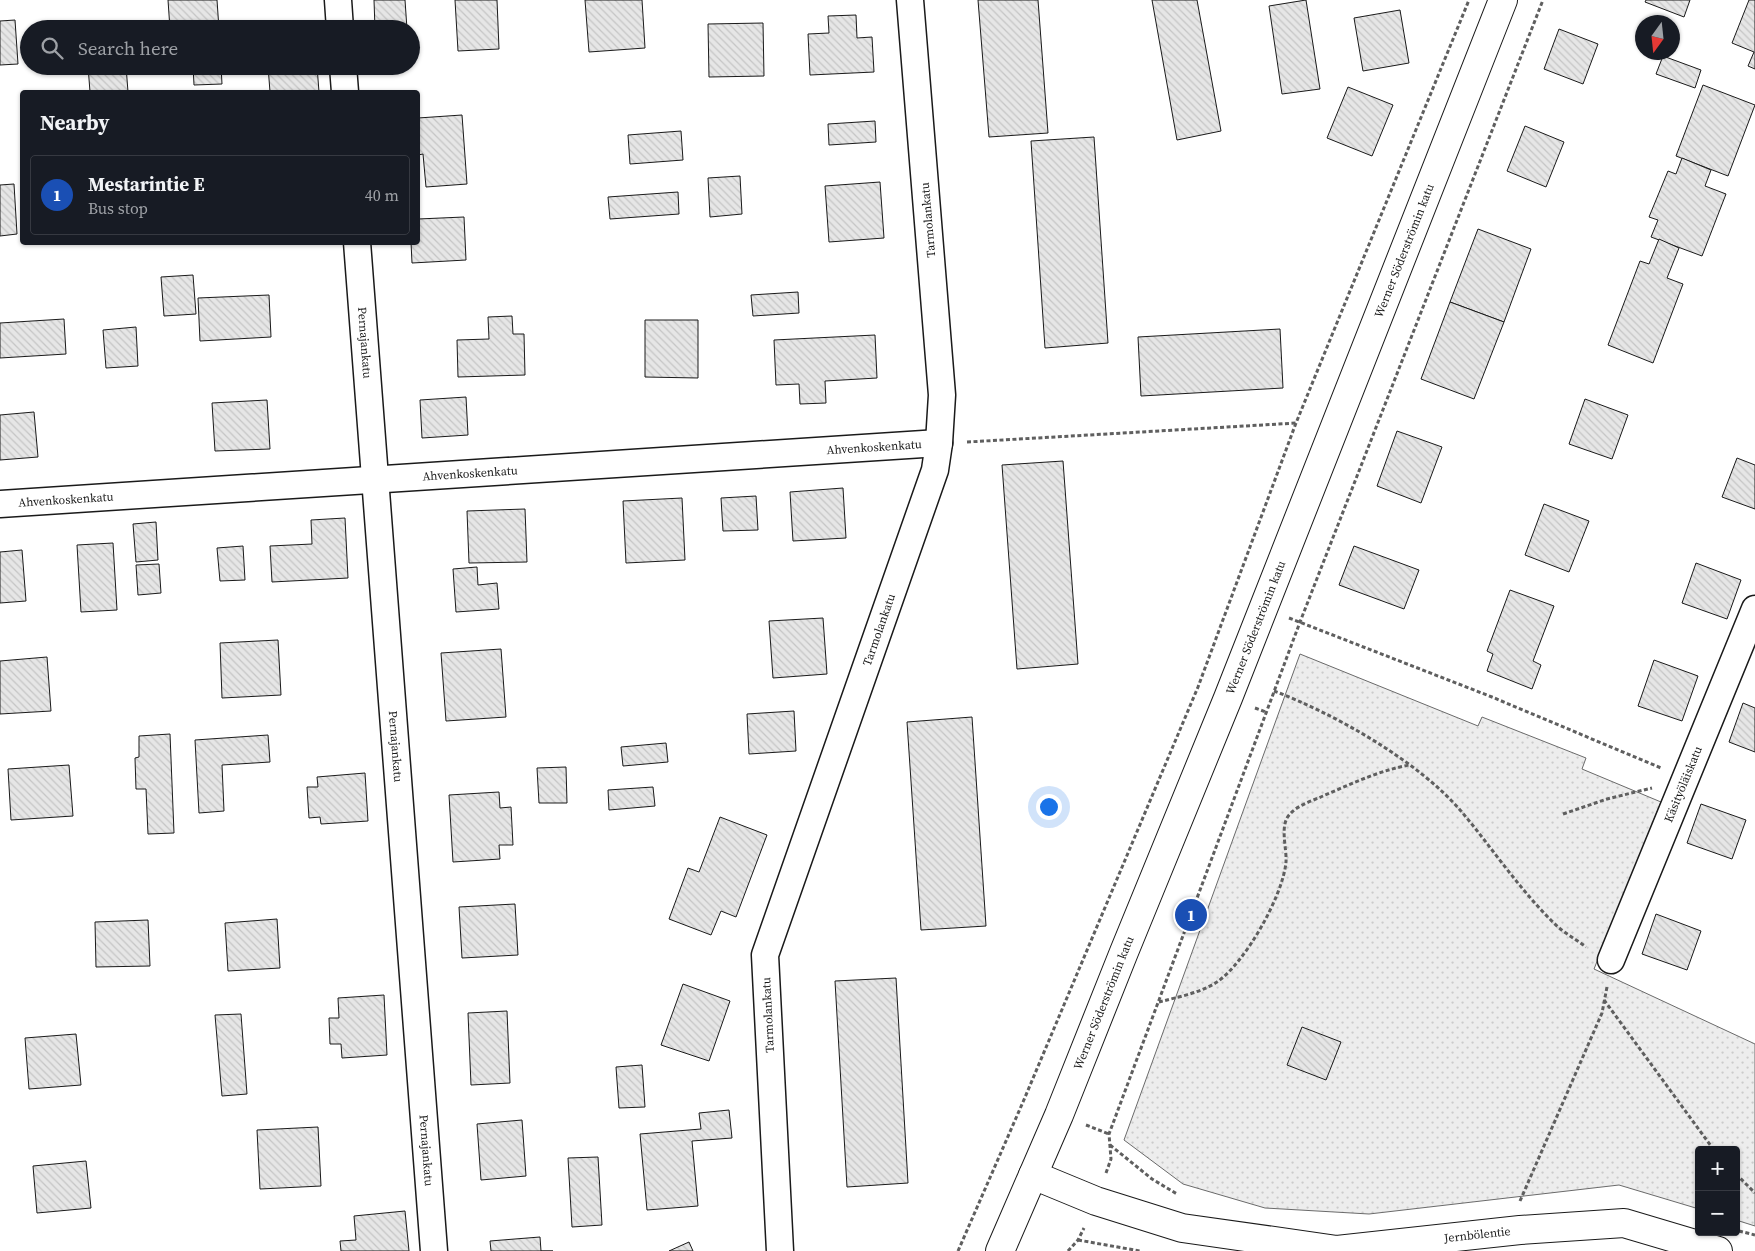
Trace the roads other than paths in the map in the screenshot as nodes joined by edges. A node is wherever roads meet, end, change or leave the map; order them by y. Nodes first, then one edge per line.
1 (338, 0) edge
2 (910, 0) edge
3 (1503, 0) edge
4 (339, 20) edge
5 (344, 75) edge
6 (345, 90) edge
7 (357, 245) edge
8 (940, 443) junction
9 (376, 479) junction
10 (0, 504) edge
11 (1755, 609) edge
12 (1612, 960) road end
13 (1033, 1175) junction
14 (1475, 1243) edge
15 (434, 1251) edge
16 (780, 1251) edge
17 (1000, 1251) edge
18 (1718, 1251) edge

1 - 4 street
2 - 8 street, Tarmolankatu
3 - 13 street, Werner Söderströmin katu
5 - 6 street
7 - 9 street, Pernajankatu
8 - 9 street, Ahvenkoskenkatu
8 - 16 street, Tarmolankatu
9 - 10 street, Ahvenkoskenkatu
9 - 15 street, Pernajankatu
11 - 12 street, Käsityöläiskatu
13 - 14 street, Jernbölentie
13 - 17 street, Werner Söderströmin katu
14 - 18 street, Jernbölentie

